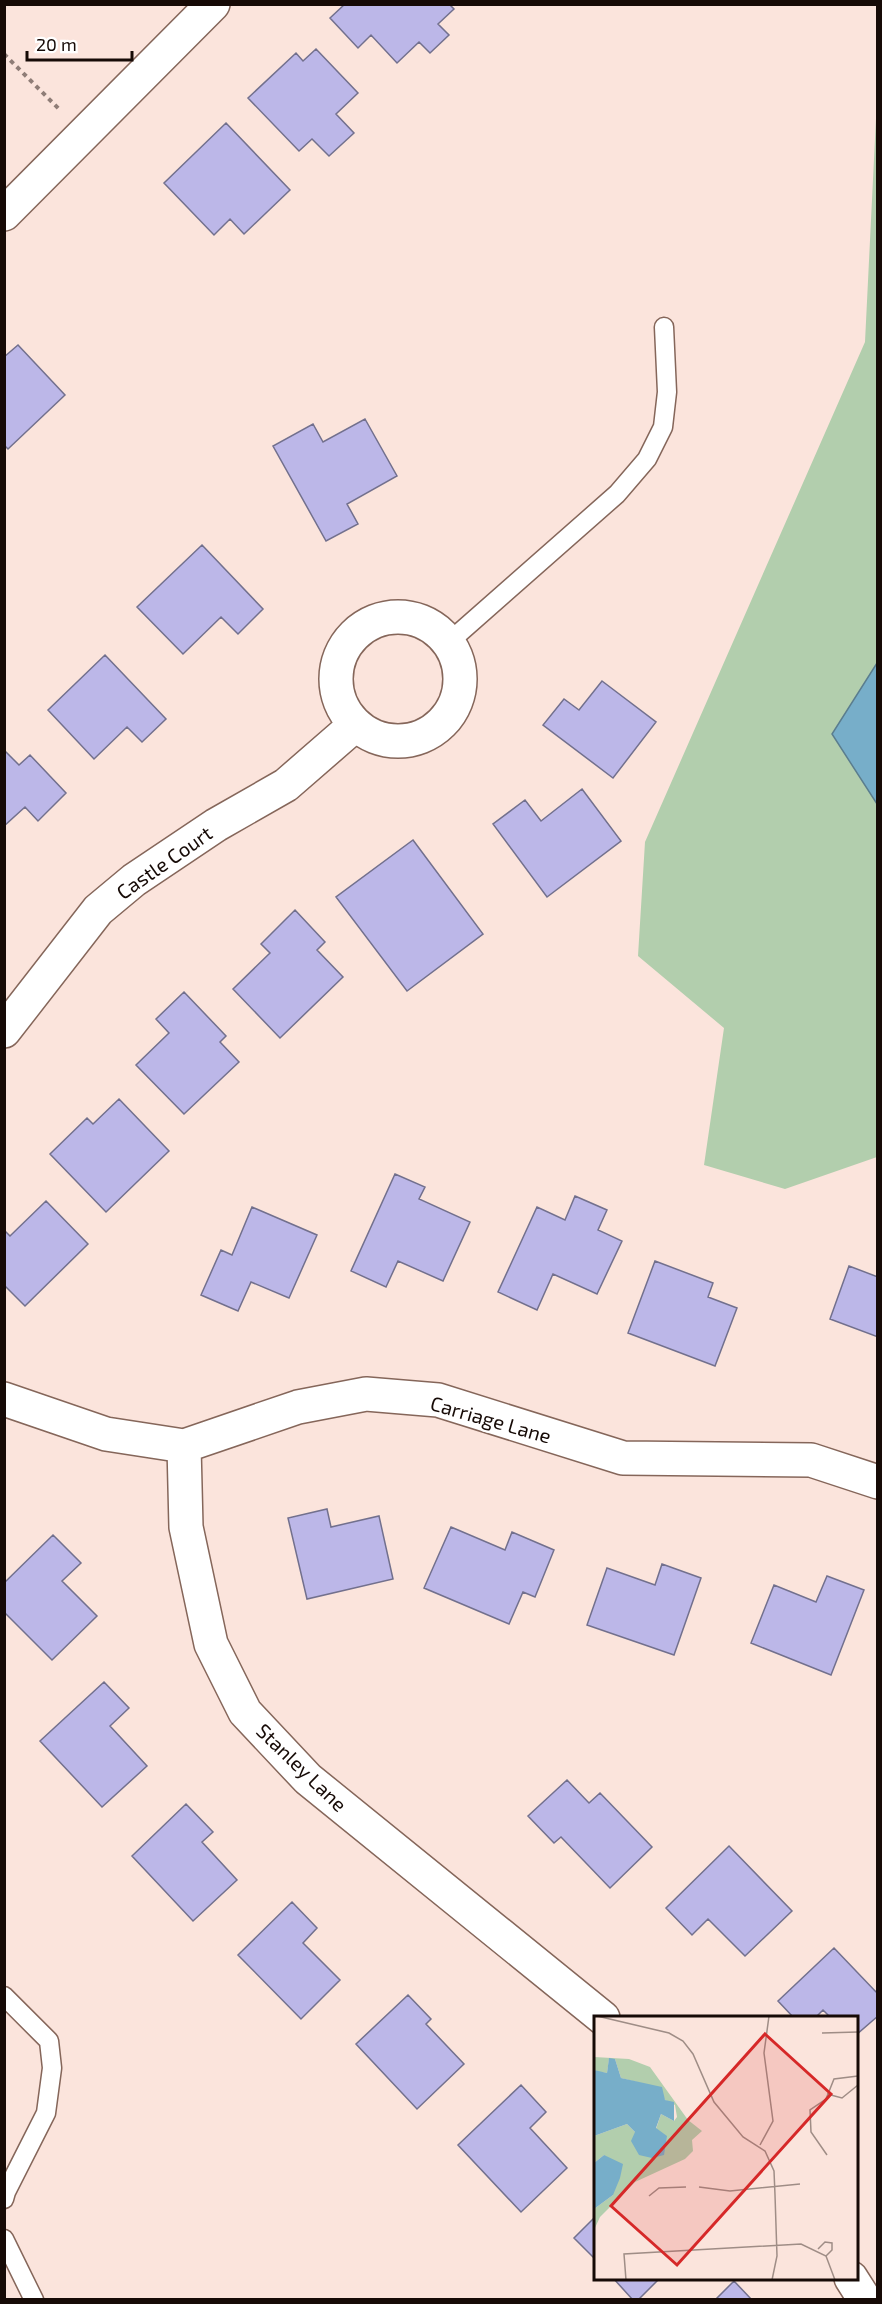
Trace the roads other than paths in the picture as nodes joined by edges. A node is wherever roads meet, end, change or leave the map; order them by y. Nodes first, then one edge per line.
1 (213, 4) edge
2 (4, 214) edge
3 (664, 327) dead end
4 (449, 642) junction
5 (355, 725) junction
6 (4, 1031) edge
7 (4, 1399) edge
8 (184, 1446) junction
9 (878, 1482) edge
10 (4, 1996) edge
11 (601, 2016) edge
12 (4, 2199) edge
13 (4, 2239) edge
14 (13, 2276) edge
15 (852, 2280) edge
16 (34, 2300) edge
17 (865, 2300) edge

1 - 2 street
3 - 4 lane
4 - 5 street
4 - 5 street
5 - 6 street, Castle Court
7 - 8 street, Carriage Lane
8 - 9 street, Carriage Lane
8 - 11 street, Stanley Lane
10 - 12 lane
13 - 14 lane
14 - 16 lane
15 - 17 street

